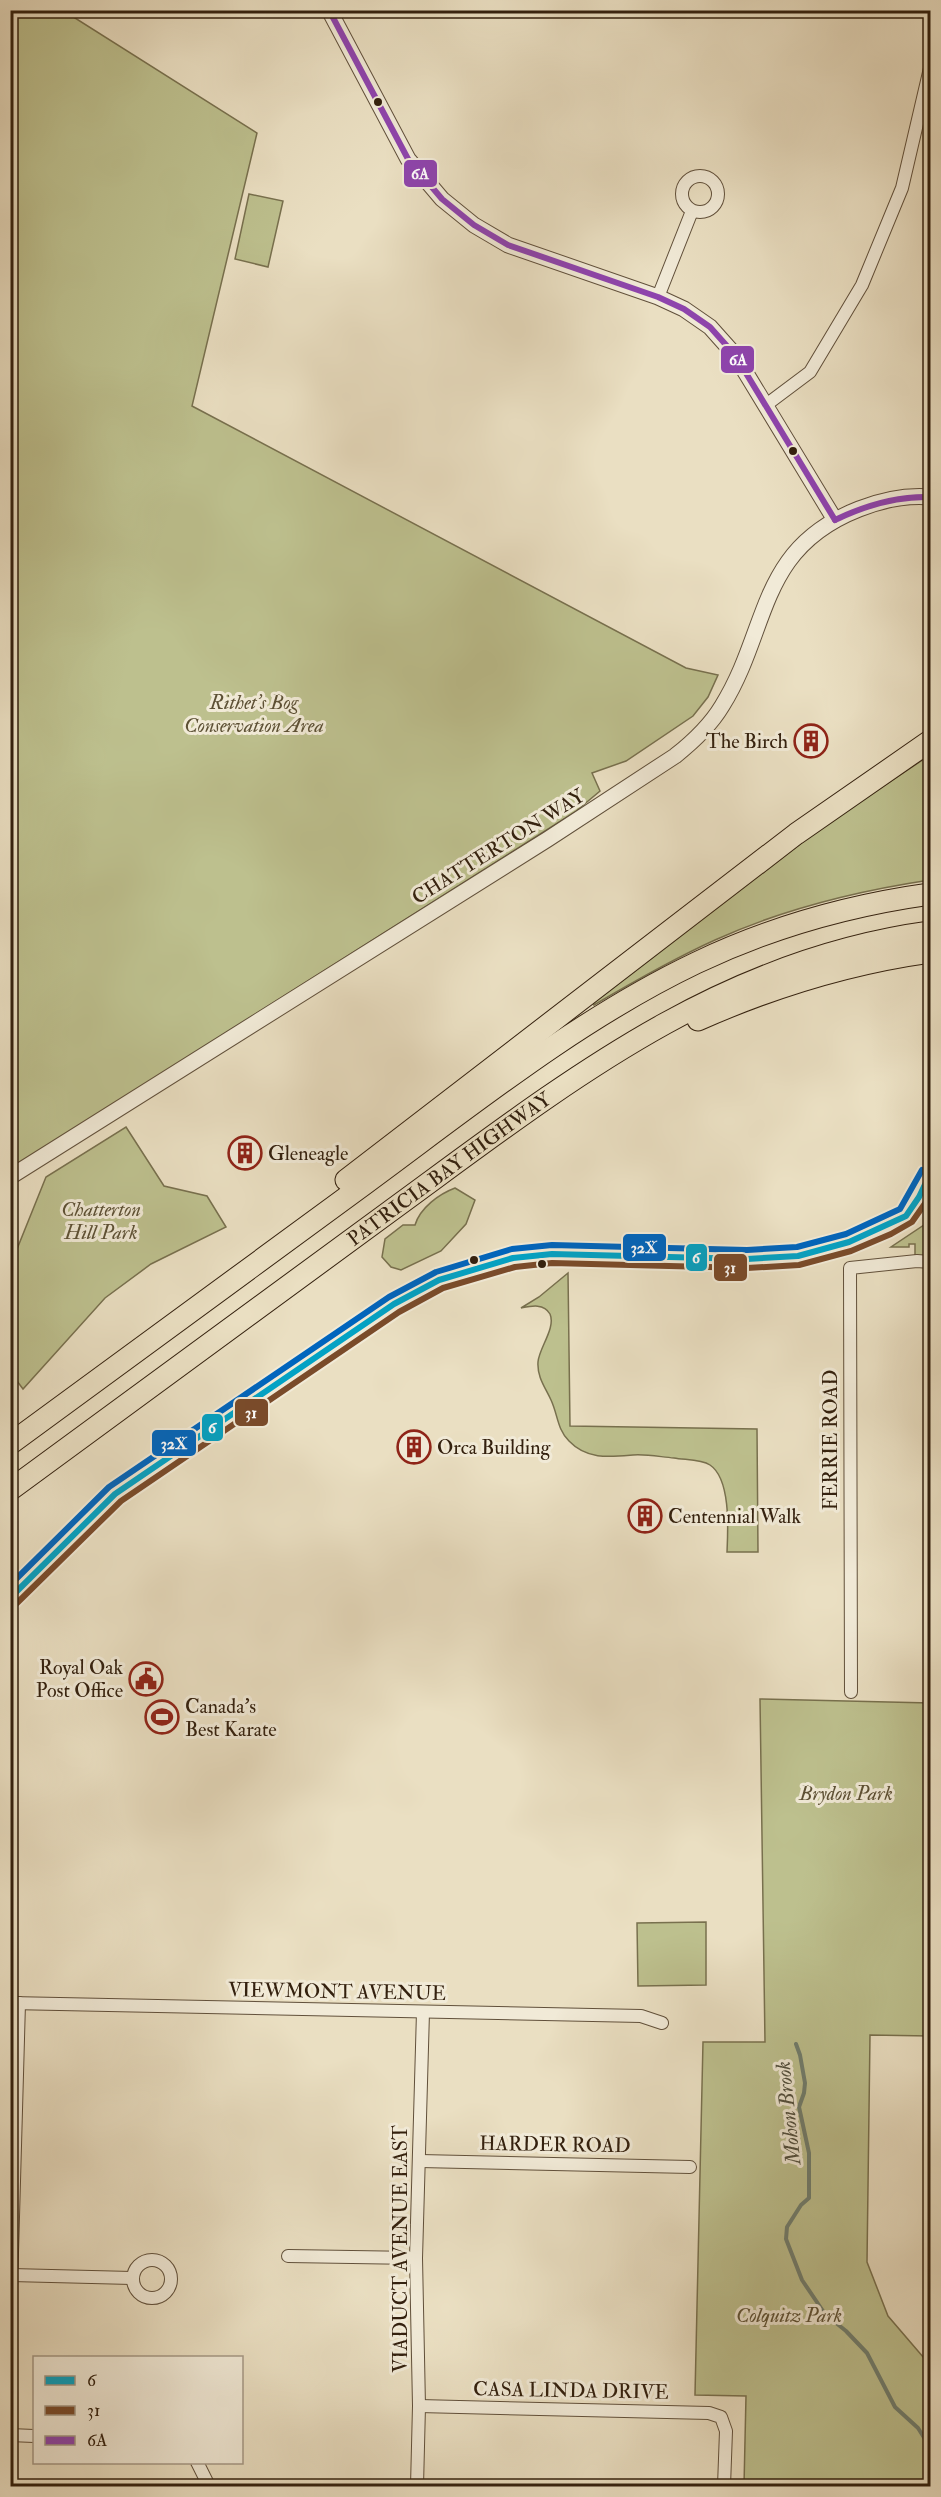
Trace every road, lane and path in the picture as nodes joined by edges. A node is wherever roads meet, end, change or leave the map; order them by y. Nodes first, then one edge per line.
1 (329, 10) edge
2 (930, 68) edge
3 (692, 211) dead end
4 (658, 297) junction
5 (766, 405) junction
6 (930, 497) edge
7 (835, 520) junction
8 (930, 743) edge
9 (930, 894) edge
10 (930, 932) edge
11 (930, 952) edge
12 (543, 1099) junction
13 (930, 1174) edge
14 (10, 1177) edge
15 (925, 1200) edge
16 (930, 1262) edge
17 (118, 1364) junction
18 (10, 1444) edge
19 (10, 1490) edge
20 (10, 1598) edge
21 (851, 1692) dead end
22 (15, 2003) edge
23 (423, 2012) junction
24 (662, 2023) dead end
25 (420, 2161) junction
26 (690, 2167) dead end
27 (288, 2256) dead end
28 (416, 2258) junction
29 (11, 2275) edge
30 (132, 2278) dead end
31 (10, 2324) edge
32 (419, 2406) junction
33 (10, 2435) edge
34 (33, 2436) edge
35 (198, 2464) edge
36 (209, 2487) edge
37 (417, 2487) edge
38 (724, 2487) edge

1 - 4 street
2 - 5 street
3 - 4 street
4 - 5 street
5 - 7 street
6 - 7 street, CHATTERTON WAY
7 - 14 street, CHATTERTON WAY
8 - 17 highway
9 - 17 highway, PATRICIA BAY HIGHWAY
10 - 12 highway, PATRICIA BAY HIGHWAY
11 - 12 highway
12 - 19 highway, PATRICIA BAY HIGHWAY
13 - 15 main road
15 - 20 main road
16 - 21 street, FERRIE ROAD
17 - 18 highway, PATRICIA BAY HIGHWAY
22 - 23 street, VIEWMONT AVENUE
22 - 29 street
23 - 24 street, VIEWMONT AVENUE
23 - 25 street, VIADUCT AVENUE EAST
25 - 26 street, HARDER ROAD
25 - 28 street, VIADUCT AVENUE EAST
27 - 28 street
28 - 32 street, VIADUCT AVENUE EAST
29 - 30 street
29 - 31 street
32 - 37 street, VIADUCT AVENUE EAST
32 - 38 street, CASA LINDA DRIVE
33 - 34 street
35 - 36 street

